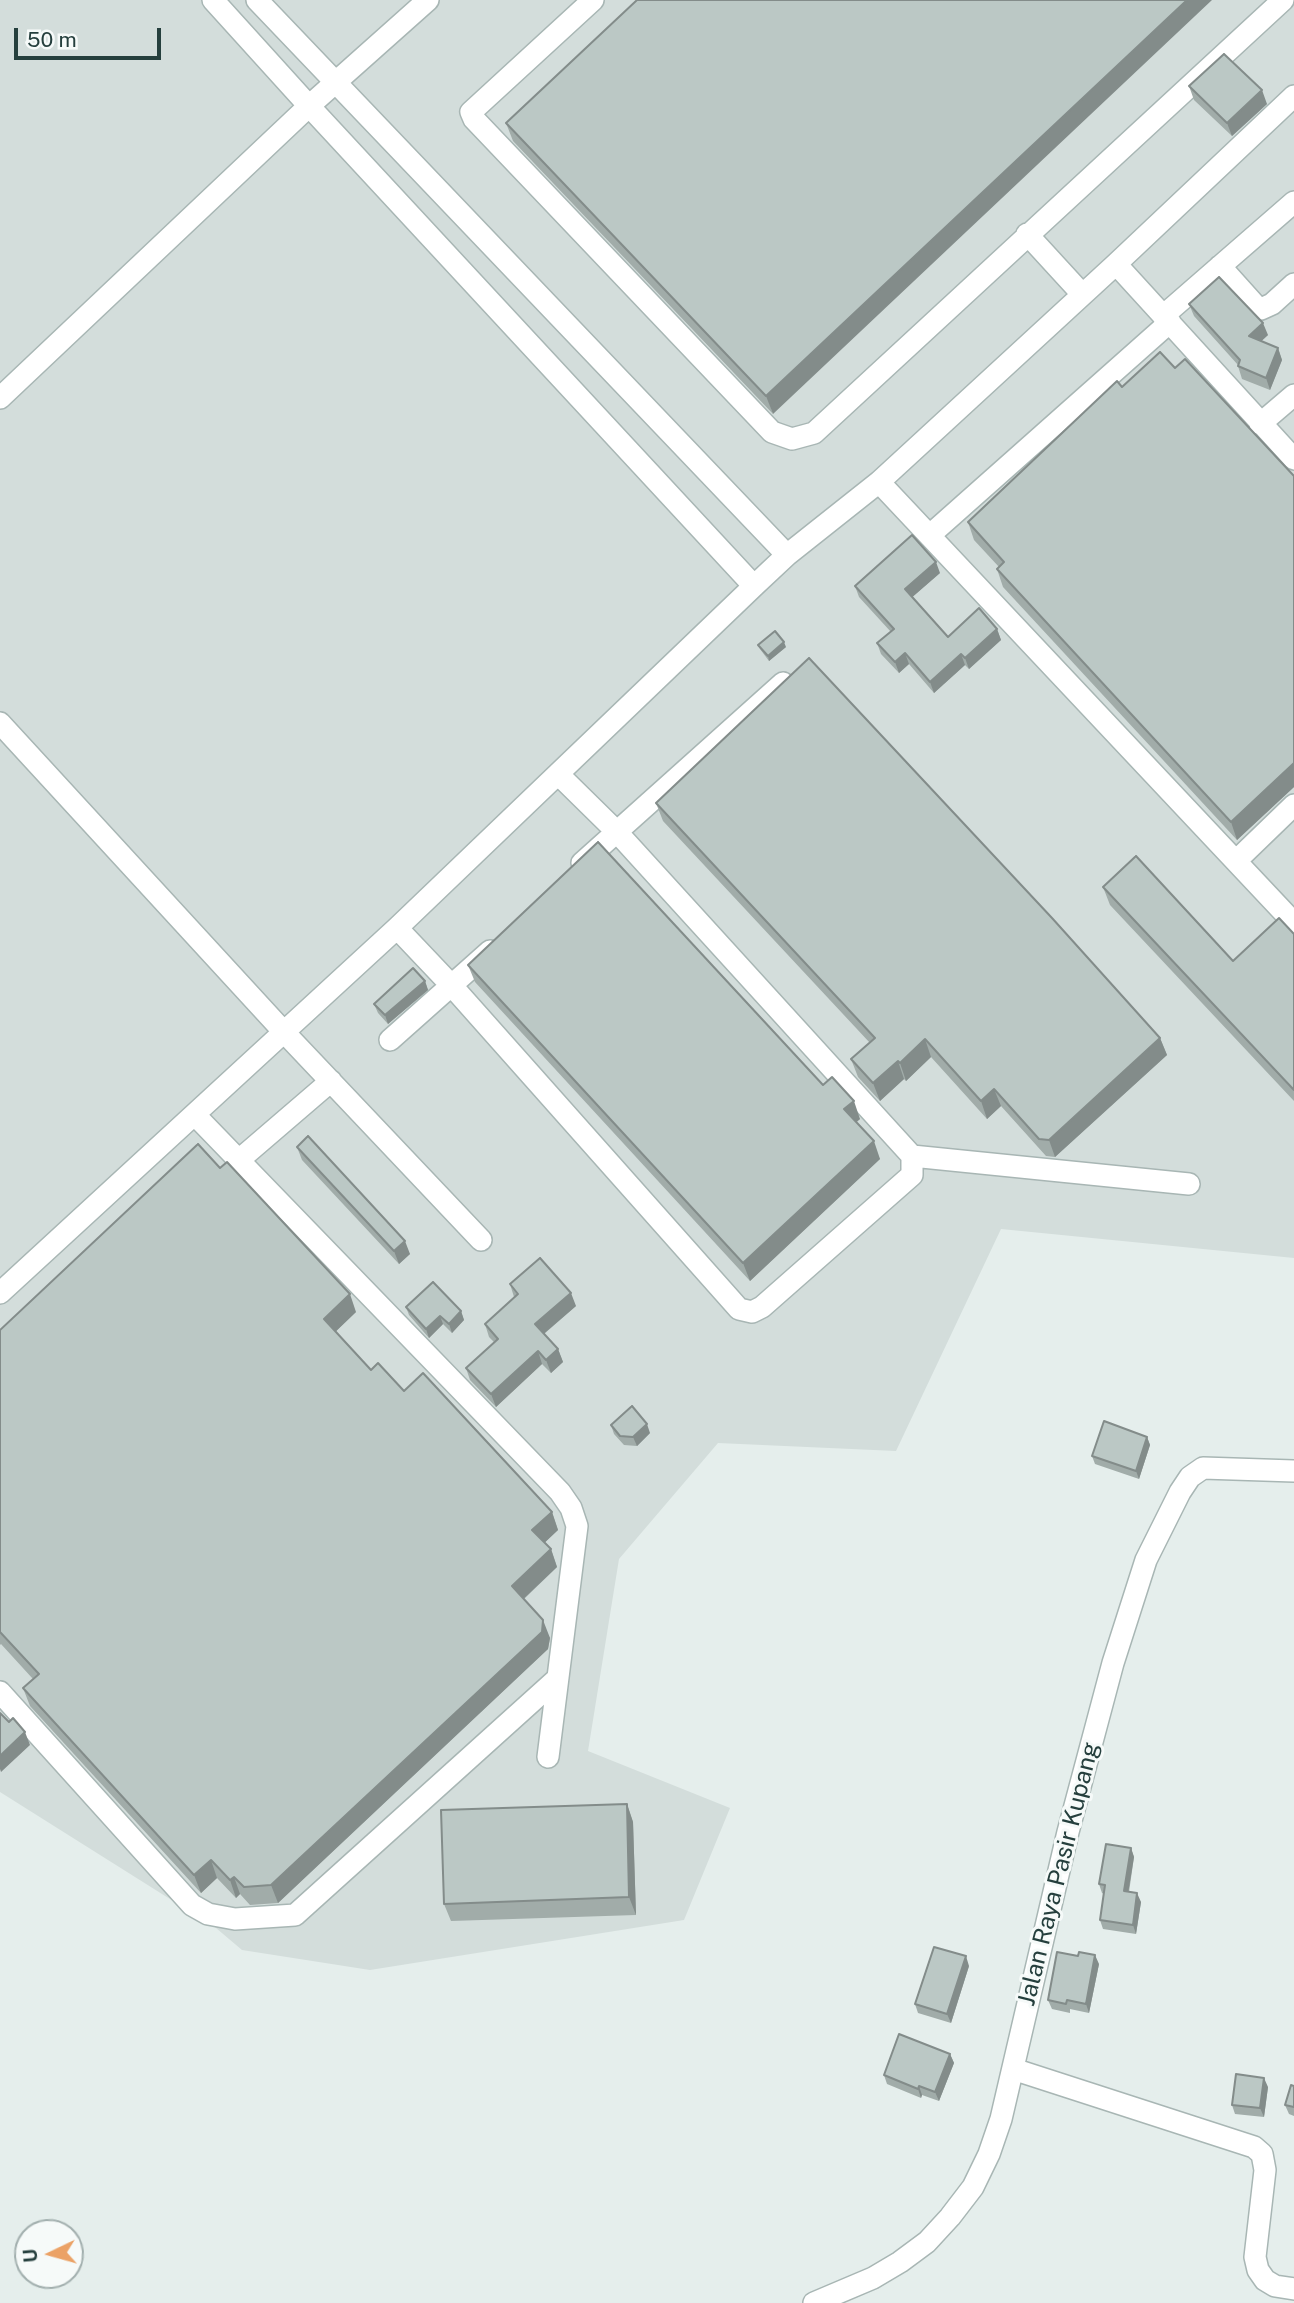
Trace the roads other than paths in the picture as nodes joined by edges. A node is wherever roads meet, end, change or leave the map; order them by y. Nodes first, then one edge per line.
1 (213, 0) edge
2 (257, 0) edge
3 (428, 0) edge
4 (593, 0) edge
5 (1285, 0) edge
6 (1294, 6) edge
7 (335, 82) junction
8 (1294, 96) edge
9 (309, 106) junction
10 (1294, 202) edge
11 (1027, 234) junction
12 (1116, 264) junction
13 (1220, 266) junction
14 (1294, 284) edge
15 (1082, 294) junction
16 (1167, 319) junction
17 (1294, 395) edge
18 (0, 398) edge
19 (1260, 424) junction
20 (1294, 460) edge
21 (878, 482) junction
22 (930, 534) junction
23 (787, 555) junction
24 (754, 586) junction
25 (783, 683) edge
26 (0, 723) edge
27 (558, 774) junction
28 (1294, 806) edge
29 (616, 831) junction
30 (1236, 861) junction
31 (568, 877) edge
32 (1294, 923) edge
33 (397, 928) junction
34 (500, 941) edge
35 (452, 986) junction
36 (283, 1031) junction
37 (390, 1040) dead end
38 (331, 1081) junction
39 (195, 1115) junction
40 (912, 1156) junction
41 (239, 1160) junction
42 (1189, 1184) dead end
43 (481, 1240) dead end
44 (0, 1293) edge
45 (1294, 1471) edge
46 (558, 1678) junction
47 (0, 1692) edge
48 (548, 1757) dead end
49 (1013, 2069) junction
50 (1294, 2289) edge
51 (814, 2303) edge

1 - 9 street
2 - 7 street
3 - 7 street
4 - 11 street
5 - 6 street
5 - 11 street
7 - 9 street
7 - 23 street
8 - 12 street
9 - 18 street
9 - 24 street
10 - 13 street
11 - 15 street
12 - 15 street
12 - 16 street
13 - 14 street
13 - 16 street
15 - 21 street
16 - 19 street
16 - 22 street
17 - 19 street
19 - 20 street
21 - 22 street
21 - 23 street
22 - 30 street
23 - 24 street
24 - 27 street
25 - 29 street
26 - 36 street
27 - 29 street
27 - 33 street
28 - 30 street
29 - 31 street
29 - 40 street
30 - 32 street
33 - 35 street
33 - 36 street
34 - 35 street
35 - 37 street
35 - 40 street
36 - 38 street
36 - 39 street
38 - 41 street
38 - 43 street
39 - 41 street
39 - 44 street
40 - 42 street
41 - 46 street
45 - 49 street, Jalan Raya Pasir Kupang
46 - 47 street
46 - 48 street
49 - 50 street
49 - 51 street, Jalan Raya Pasir Kupang

